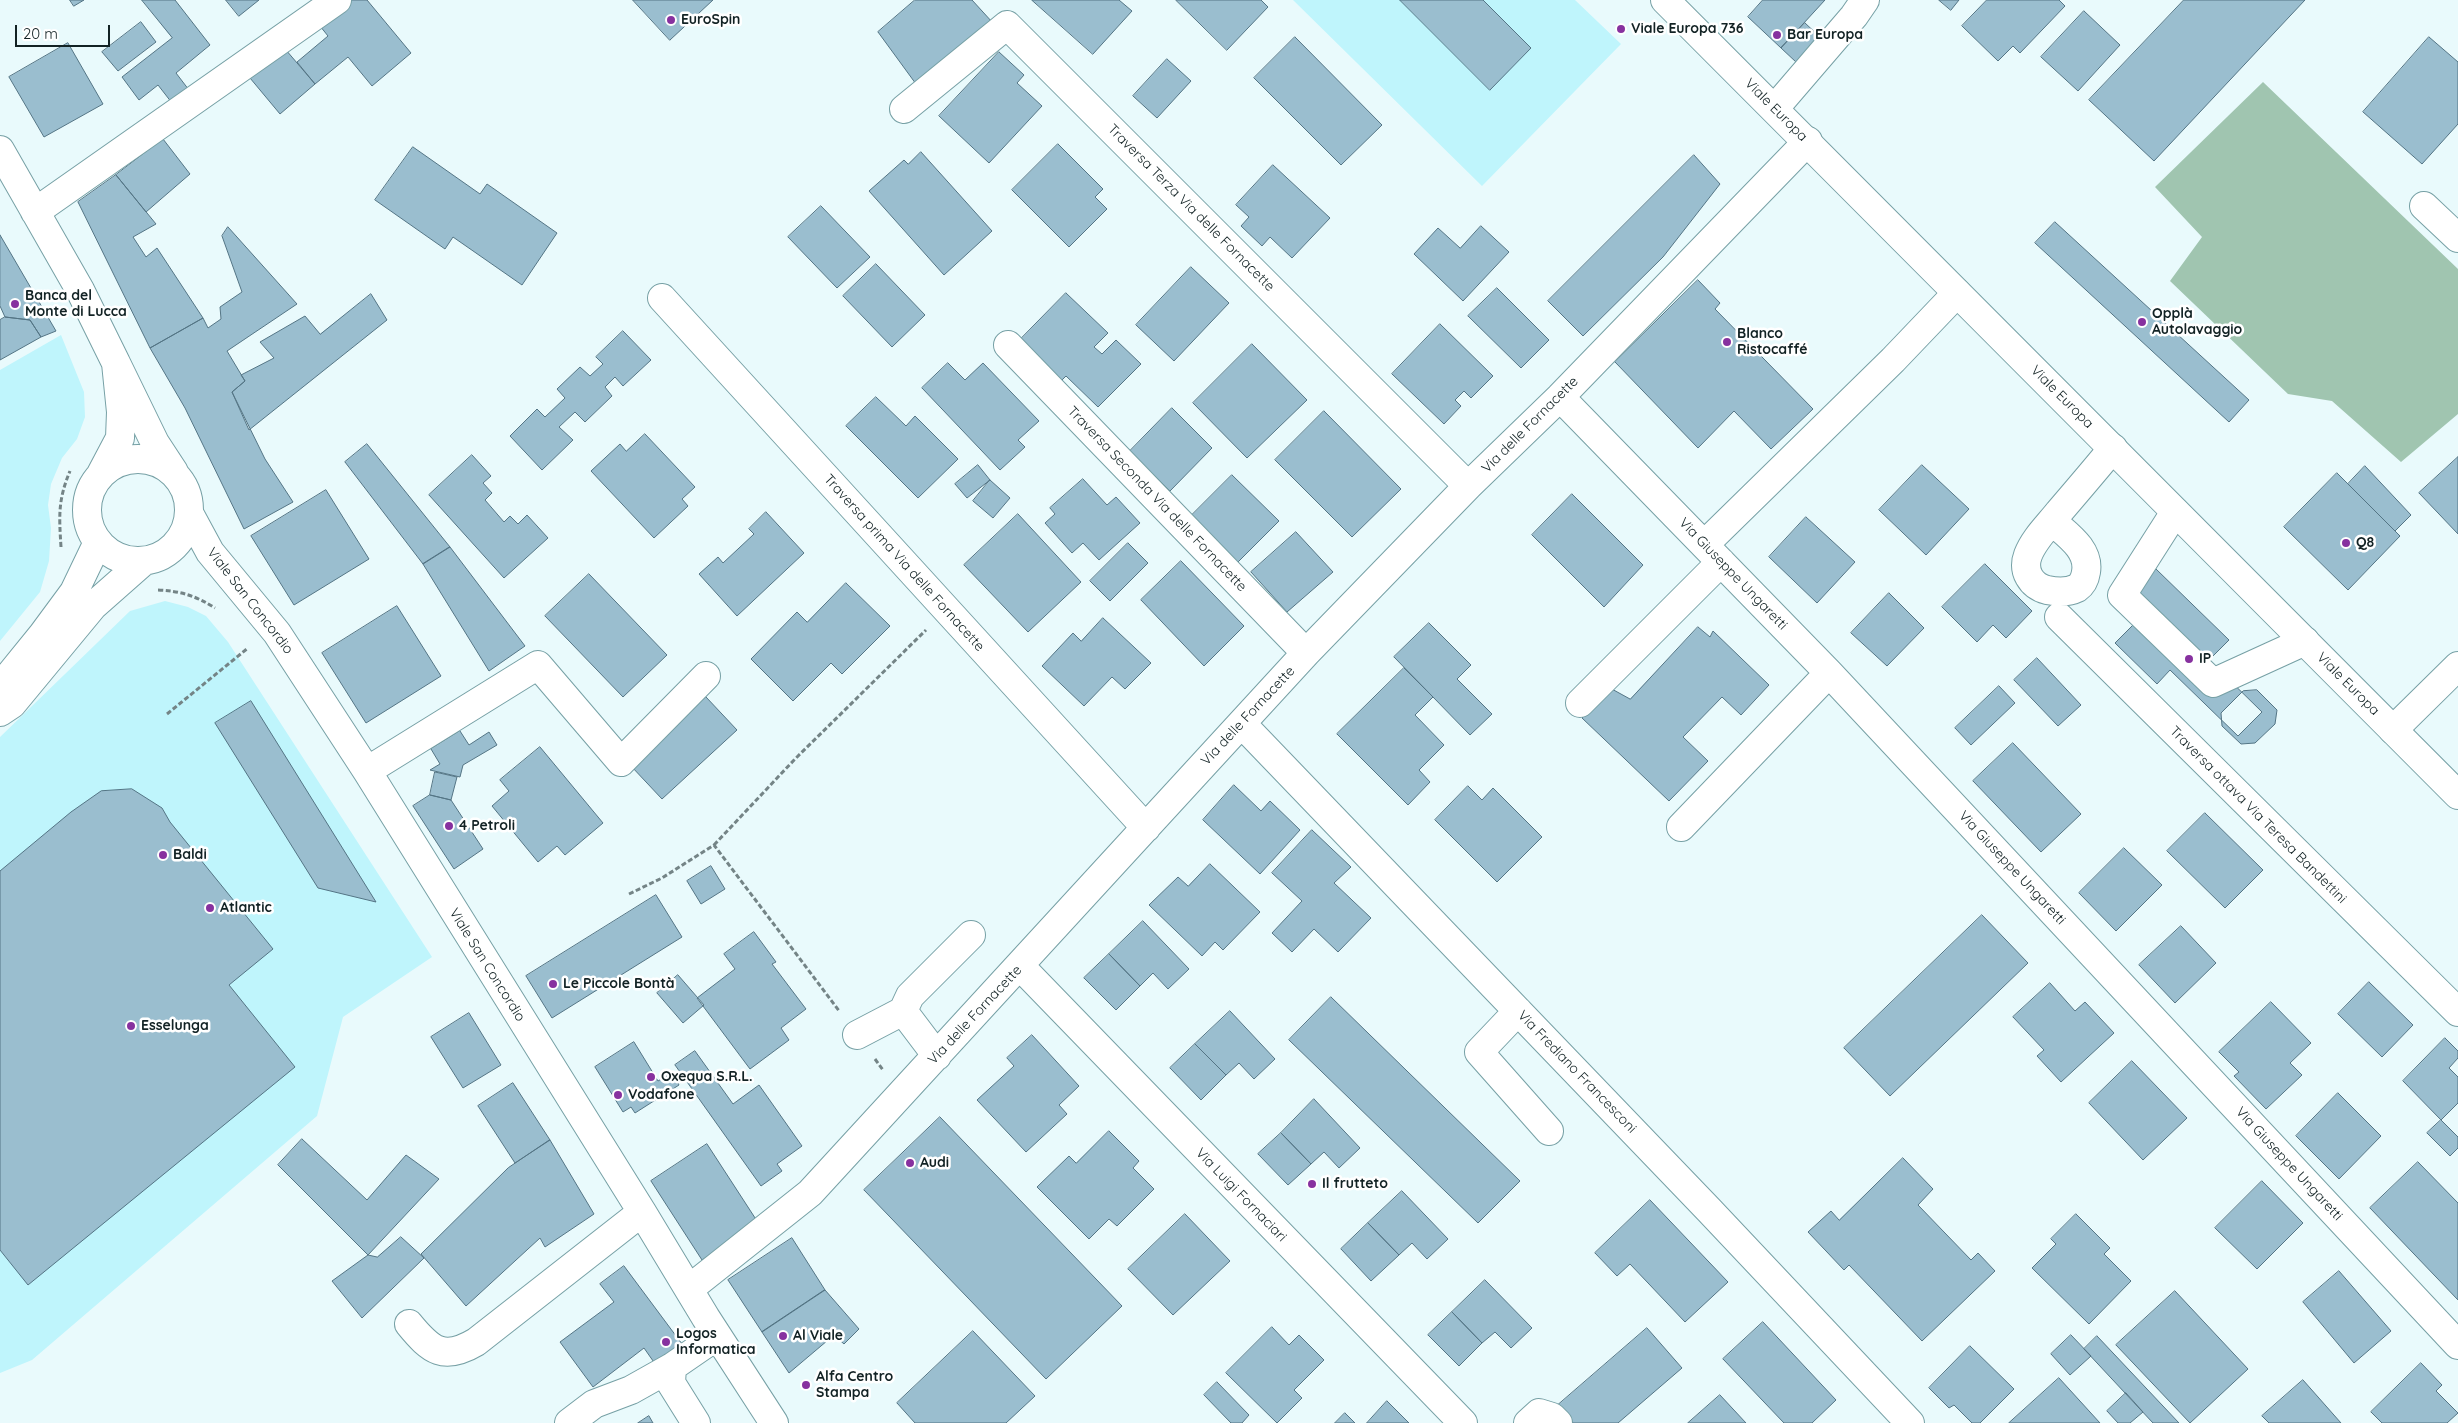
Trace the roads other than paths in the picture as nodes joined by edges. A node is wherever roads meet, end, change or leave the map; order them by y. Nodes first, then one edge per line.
1 (337, 0) edge
2 (1665, 0) edge
3 (1865, 0) edge
4 (1775, 108) junction
5 (904, 109) dead end
6 (1808, 141) junction
7 (0, 150) edge
8 (2424, 206) dead end
9 (35, 212) junction
10 (2458, 238) edge
11 (1957, 292) junction
12 (662, 298) dead end
13 (1008, 345) dead end
14 (116, 362) junction
15 (1560, 397) junction
16 (2114, 448) junction
17 (102, 474) junction
18 (175, 474) junction
19 (1468, 486) junction
20 (2175, 512) junction
21 (190, 515) junction
22 (2052, 521) dead end
23 (98, 542) junction
24 (1713, 553) junction
25 (144, 561) junction
26 (2059, 617) dead end
27 (2305, 641) junction
28 (1306, 653) junction
29 (2458, 666) edge
30 (1829, 673) junction
31 (706, 676) dead end
32 (0, 688) edge
33 (1580, 703) dead end
34 (0, 712) edge
35 (1242, 724) junction
36 (2393, 730) junction
37 (367, 771) junction
38 (2458, 794) edge
39 (1681, 826) dead end
40 (1146, 828) junction
41 (971, 935) dead end
42 (1020, 966) junction
43 (903, 1010) junction
44 (1518, 1011) junction
45 (2458, 1012) edge
46 (857, 1035) road end
47 (937, 1056) junction
48 (1549, 1132) dead end
49 (642, 1212) junction
50 (689, 1289) junction
51 (409, 1324) dead end
52 (718, 1336) junction
53 (2458, 1345) edge
54 (672, 1367) junction
55 (569, 1423) edge
56 (696, 1423) edge
57 (774, 1423) edge
58 (1463, 1423) edge
59 (1528, 1423) edge
60 (1558, 1423) edge
61 (1910, 1423) edge

1 - 9 street
2 - 4 street, Viale Europa
3 - 4 street
4 - 6 street, Viale Europa
5 - 19 street, Traversa Terza Via delle Fornacette
6 - 11 street, Viale Europa
6 - 15 street, Via delle Fornacette
7 - 9 street, Viale San Concordio
8 - 10 street
9 - 14 street, Viale San Concordio
11 - 16 street, Viale Europa
11 - 24 street
12 - 40 street, Traversa prima Via delle Fornacette
13 - 28 street, Traversa Seconda Via delle Fornacette
14 - 17 street, Viale San Concordio
14 - 18 street, Viale San Concordio
15 - 19 street, Via delle Fornacette
15 - 24 street, Via Giuseppe Ungaretti
16 - 20 street, Viale Europa
16 - 22 street
17 - 18 street, Viale San Concordio
17 - 23 street, Viale San Concordio
18 - 21 street, Viale San Concordio
19 - 28 street, Via delle Fornacette
20 - 27 street, Viale Europa
20 - 27 street
21 - 25 street
21 - 37 street, Viale San Concordio
23 - 25 street
23 - 32 street
24 - 30 street, Via Giuseppe Ungaretti
24 - 33 street
25 - 34 street
26 - 45 street, Traversa ottava Via Teresa Bandettini
27 - 36 street, Viale Europa
28 - 35 street, Via delle Fornacette
29 - 36 street
30 - 39 street
30 - 53 street, Via Giuseppe Ungaretti
31 - 37 street
35 - 40 street, Via delle Fornacette
35 - 44 street, Via Frediano Francesconi
36 - 38 street, Viale Europa
37 - 49 street, Viale San Concordio
40 - 42 street, Via delle Fornacette
41 - 43 street
42 - 47 street, Via delle Fornacette
42 - 58 street, Via Luigi Fornaciari
43 - 46 street
43 - 47 street
44 - 48 street
44 - 61 street, Via Frediano Francesconi
47 - 50 street, Via delle Fornacette
49 - 50 street, Viale San Concordio
49 - 51 street
50 - 52 street, Viale San Concordio
52 - 54 street
52 - 57 street, Viale San Concordio
54 - 55 street
54 - 56 street
59 - 60 street

